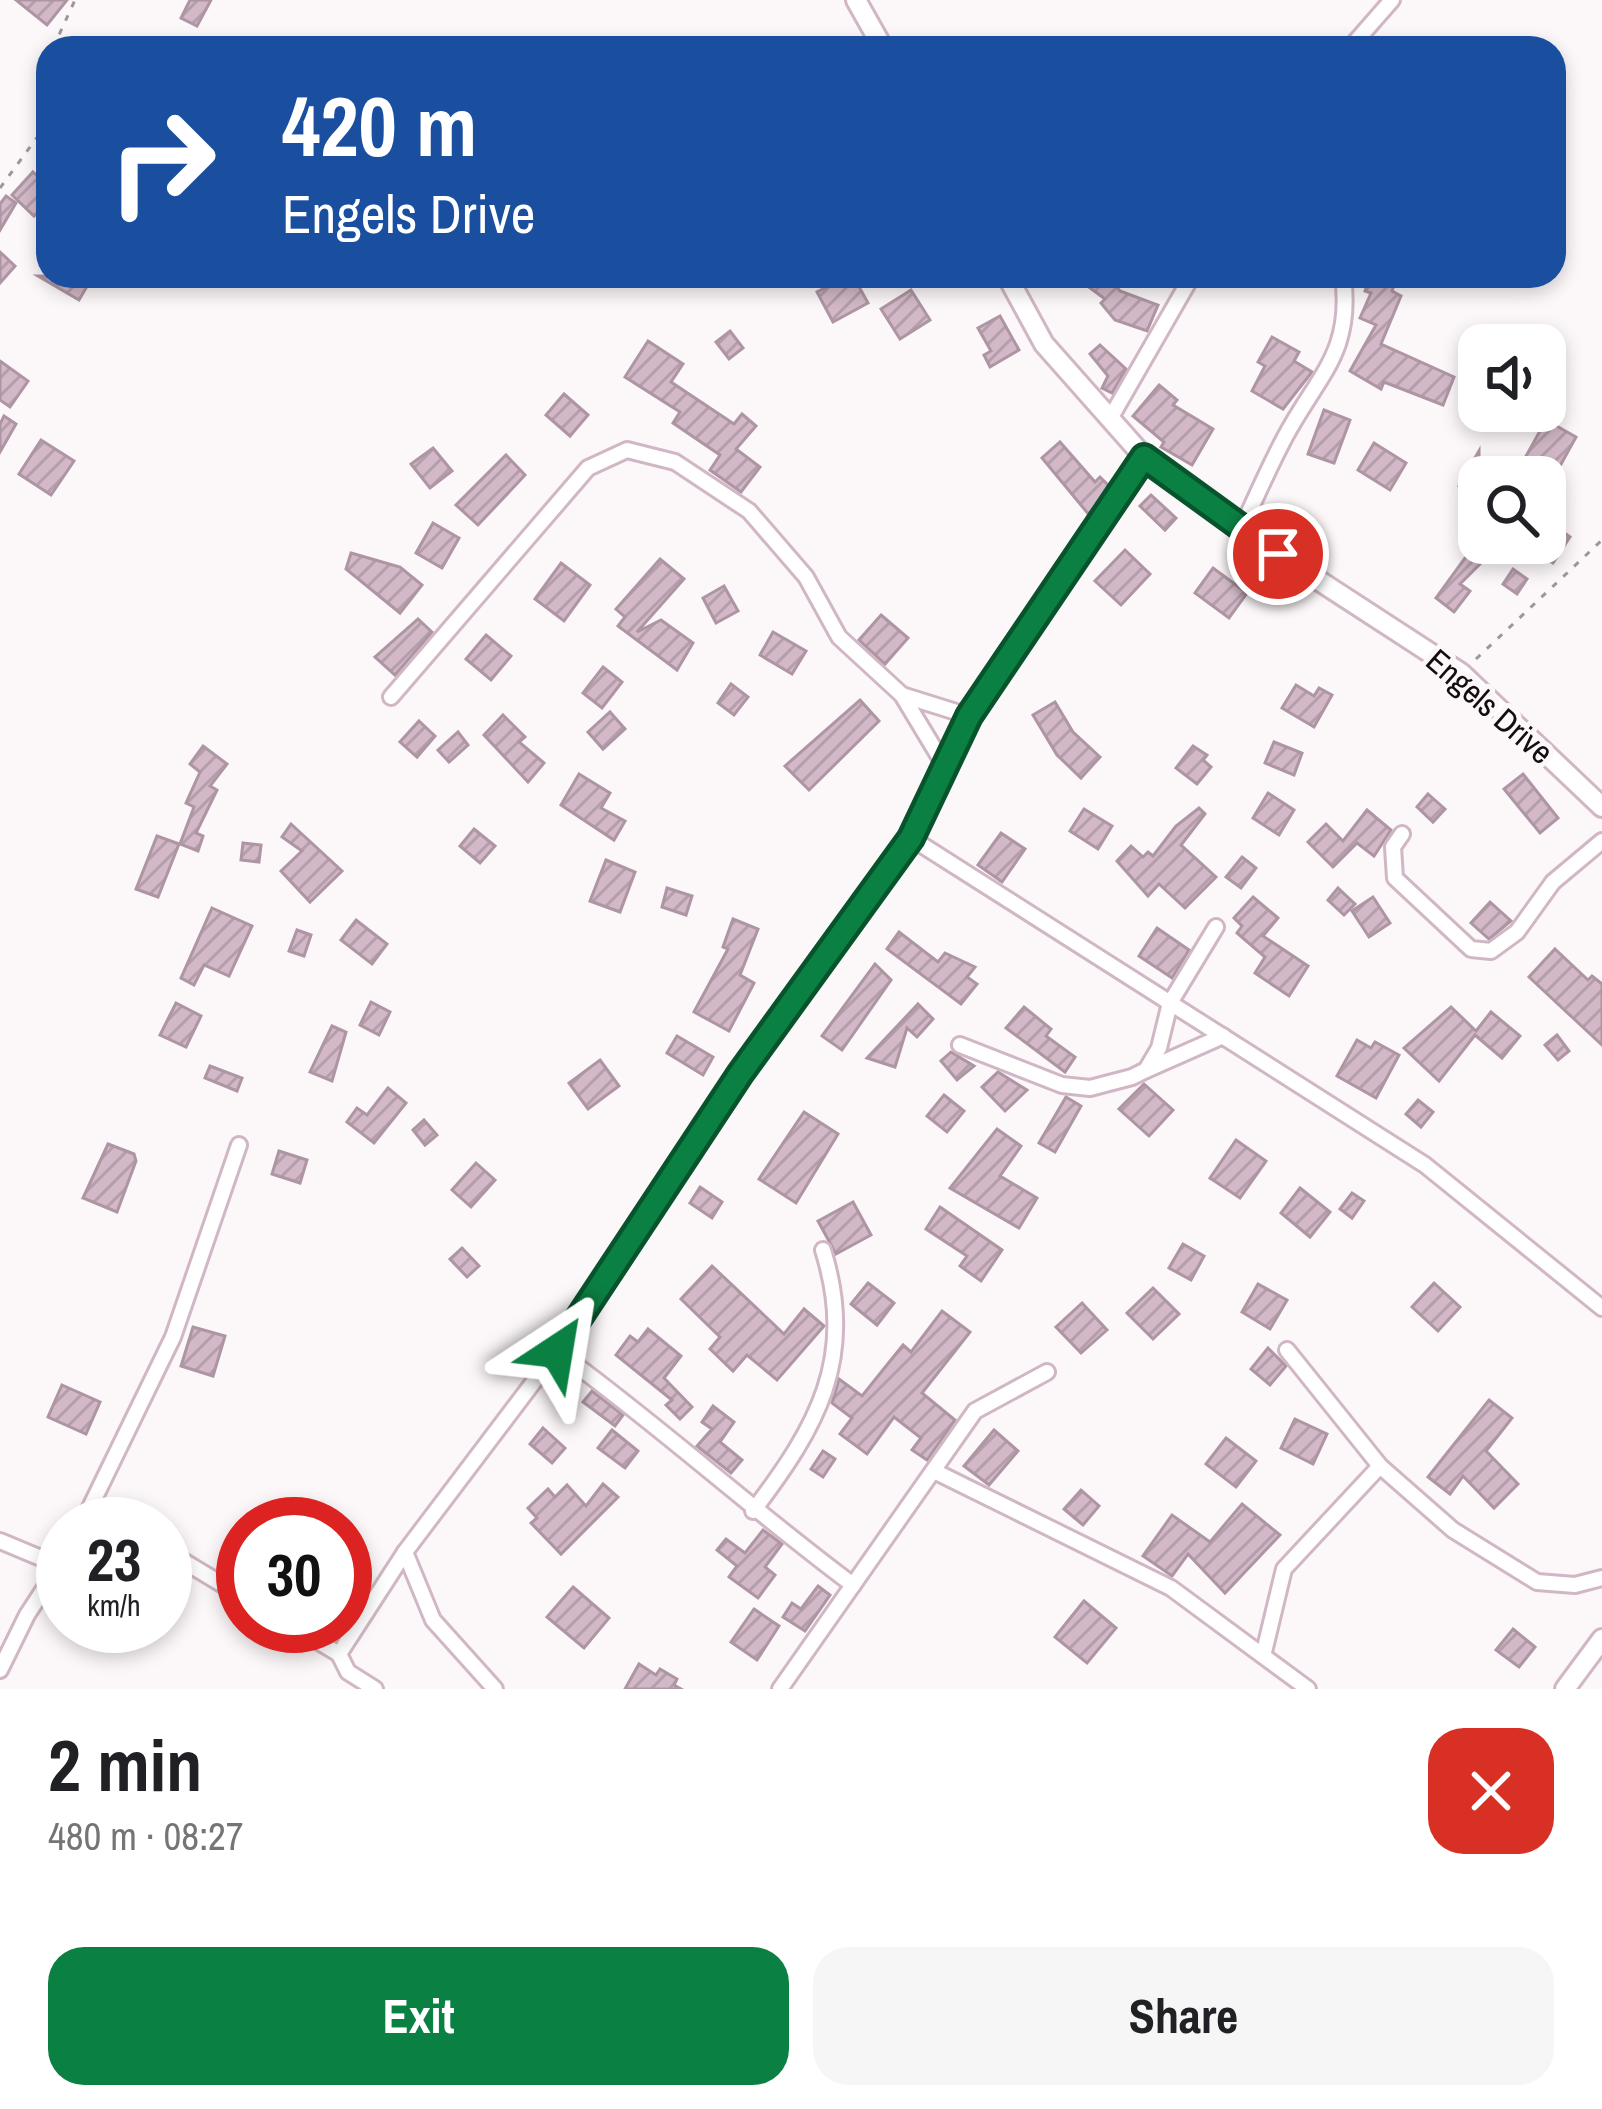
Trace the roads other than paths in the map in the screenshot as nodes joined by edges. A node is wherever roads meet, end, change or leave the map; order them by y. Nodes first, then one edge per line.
1 (856, 0) edge
2 (1392, 0) edge
3 (876, 36) edge
4 (1360, 36) edge
5 (1014, 288) edge
6 (1185, 288) edge
7 (1344, 288) edge
8 (1111, 418) junction
9 (1144, 457) junction
10 (1241, 530) junction
11 (902, 695) junction
12 (391, 697) dead end
13 (969, 716) junction
14 (943, 763) junction
15 (1602, 807) edge
16 (1402, 834) dead end
17 (911, 838) junction
18 (1602, 841) edge
19 (1216, 927) dead end
20 (1170, 1003) junction
21 (1223, 1036) junction
22 (960, 1045) dead end
23 (1146, 1070) junction
24 (239, 1145) dead end
25 (823, 1250) dead end
26 (1602, 1308) edge
27 (1287, 1350) dead end
28 (557, 1351) junction
29 (1047, 1372) dead end
30 (1380, 1466) junction
31 (934, 1471) junction
32 (96, 1497) edge
33 (753, 1511) junction
34 (0, 1541) edge
35 (405, 1552) junction
36 (36, 1554) edge
37 (1602, 1578) edge
38 (853, 1585) junction
39 (36, 1602) edge
40 (1602, 1640) edge
41 (1264, 1652) junction
42 (338, 1654) joint
43 (0, 1670) edge
44 (375, 1689) edge
45 (495, 1689) edge
46 (781, 1689) edge
47 (1308, 1689) edge
48 (1565, 1689) edge

1 - 3 street
2 - 4 street
5 - 8 street, Engels Drive
6 - 8 street
7 - 10 street
8 - 9 street, Engels Drive
9 - 10 street, Engels Drive
9 - 13 street
10 - 15 street, Engels Drive
11 - 12 street
11 - 13 street
11 - 14 street
13 - 14 street
14 - 17 street
16 - 18 street
17 - 20 street
17 - 28 street
19 - 20 street
20 - 21 street
20 - 23 street
21 - 23 street
21 - 26 street
22 - 23 street
24 - 32 street
25 - 33 street
27 - 30 street
28 - 33 street
28 - 35 street
29 - 31 street
30 - 37 street
30 - 41 street
31 - 38 street
31 - 41 street
33 - 38 street
34 - 36 street
35 - 42 street
35 - 45 street
38 - 46 street
39 - 43 street
40 - 48 street
41 - 47 street
42 - 44 street

